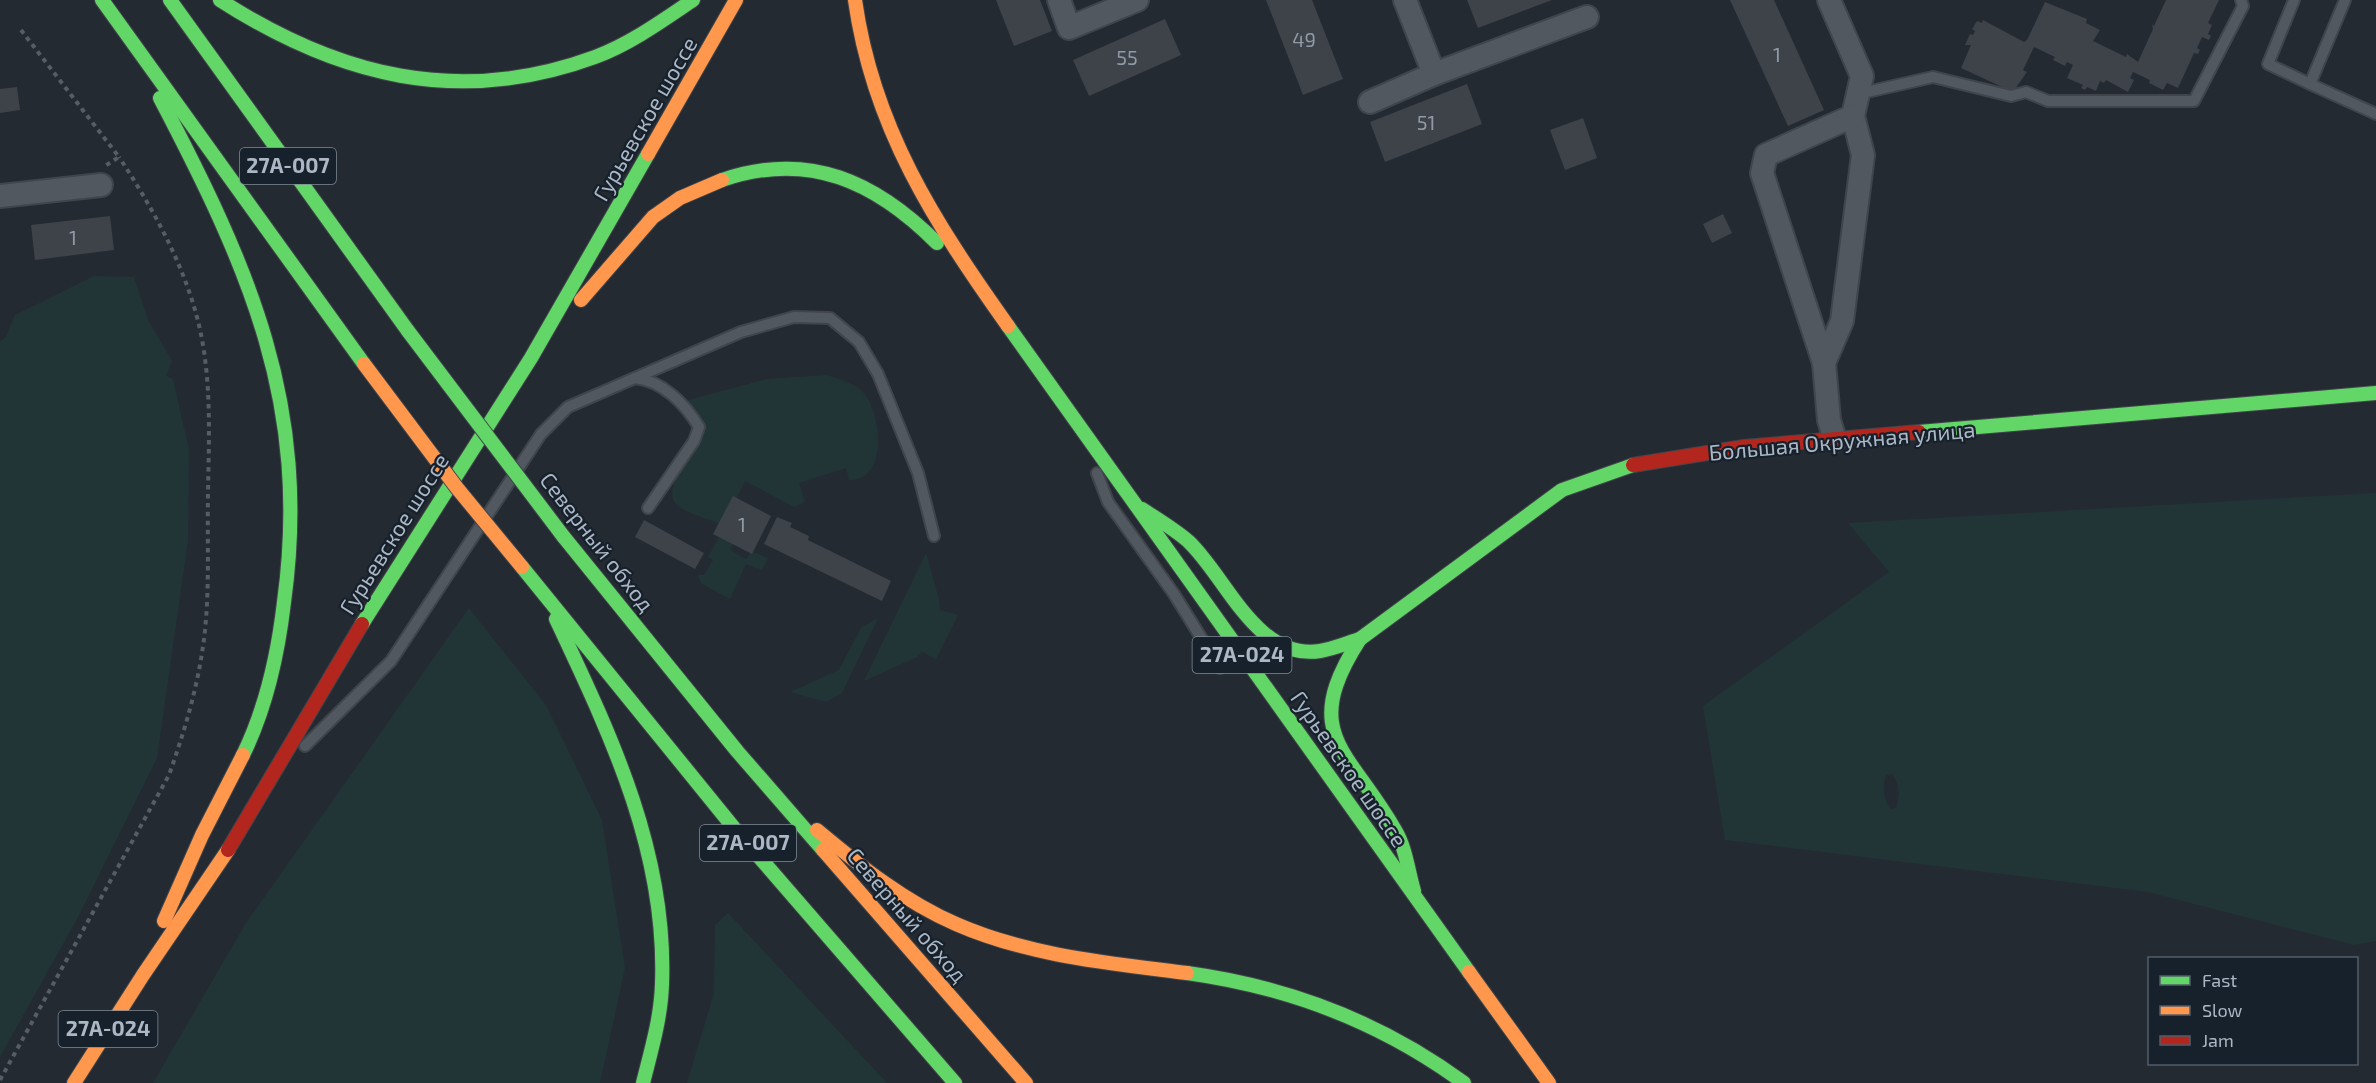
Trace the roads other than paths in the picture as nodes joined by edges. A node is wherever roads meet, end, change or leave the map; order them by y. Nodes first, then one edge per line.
1 (102, 0) edge
2 (170, 0) edge
3 (220, 0) edge
4 (693, 0) edge
5 (736, 0) edge
6 (855, 0) edge
7 (1059, 0) edge
8 (1137, 0) edge
9 (1405, 0) edge
10 (1829, 0) edge
11 (2241, 0) edge
12 (2294, 0) edge
13 (2345, 0) edge
14 (1587, 17) dead end
15 (132, 43) junction
16 (1434, 74) junction
17 (2310, 84) junction
18 (1370, 102) dead end
19 (1856, 105) junction
20 (2376, 114) edge
21 (100, 178) road end
22 (0, 196) edge
23 (969, 274) junction
24 (531, 358) junction
25 (1824, 363) junction
26 (634, 378) junction
27 (2376, 393) edge
28 (1080, 429) junction
29 (1835, 440) junction
30 (1135, 504) junction
31 (648, 507) dead end
32 (934, 536) dead end
33 (546, 598) junction
34 (1360, 639) junction
35 (1220, 668) dead end
36 (737, 751) junction
37 (274, 773) junction
38 (1417, 902) junction
39 (143, 975) junction
40 (74, 1083) edge
41 (643, 1083) edge
42 (955, 1083) edge
43 (1026, 1083) edge
44 (1464, 1083) edge
45 (1549, 1083) edge

1 - 15 main road, 27А-007
2 - 36 main road, Северный обход / 27А-007, bridge
3 - 4 main road
5 - 24 main road, Гурьевское шоссе
6 - 23 main road
7 - 8 street
9 - 16 street
10 - 19 street
11 - 19 lane
12 - 17 lane
13 - 17 lane
14 - 16 street
15 - 33 main road, 27А-007, bridge
15 - 39 main road
16 - 18 street
17 - 20 lane
19 - 25 street
19 - 25 street
21 - 22 street
23 - 24 main road
23 - 28 main road, Гурьевское шоссе / 27А-024
24 - 37 main road, Гурьевское шоссе
25 - 29 street
26 - 31 lane
26 - 32 lane
26 - 37 lane
27 - 29 main road, Большая Окружная улица
28 - 30 main road, Гурьевское шоссе / 27А-024
28 - 35 lane
29 - 34 main road, Большая Окружная улица
30 - 34 main road
30 - 38 main road, Гурьевское шоссе / 27А-024
33 - 41 main road
33 - 42 main road, 27А-007
34 - 38 main road
36 - 43 main road, Северный обход / 27А-007
36 - 44 main road
37 - 39 main road, Гурьевское шоссе
38 - 45 main road, Гурьевское шоссе / 27А-024
39 - 40 main road, Гурьевское шоссе / 27А-024

